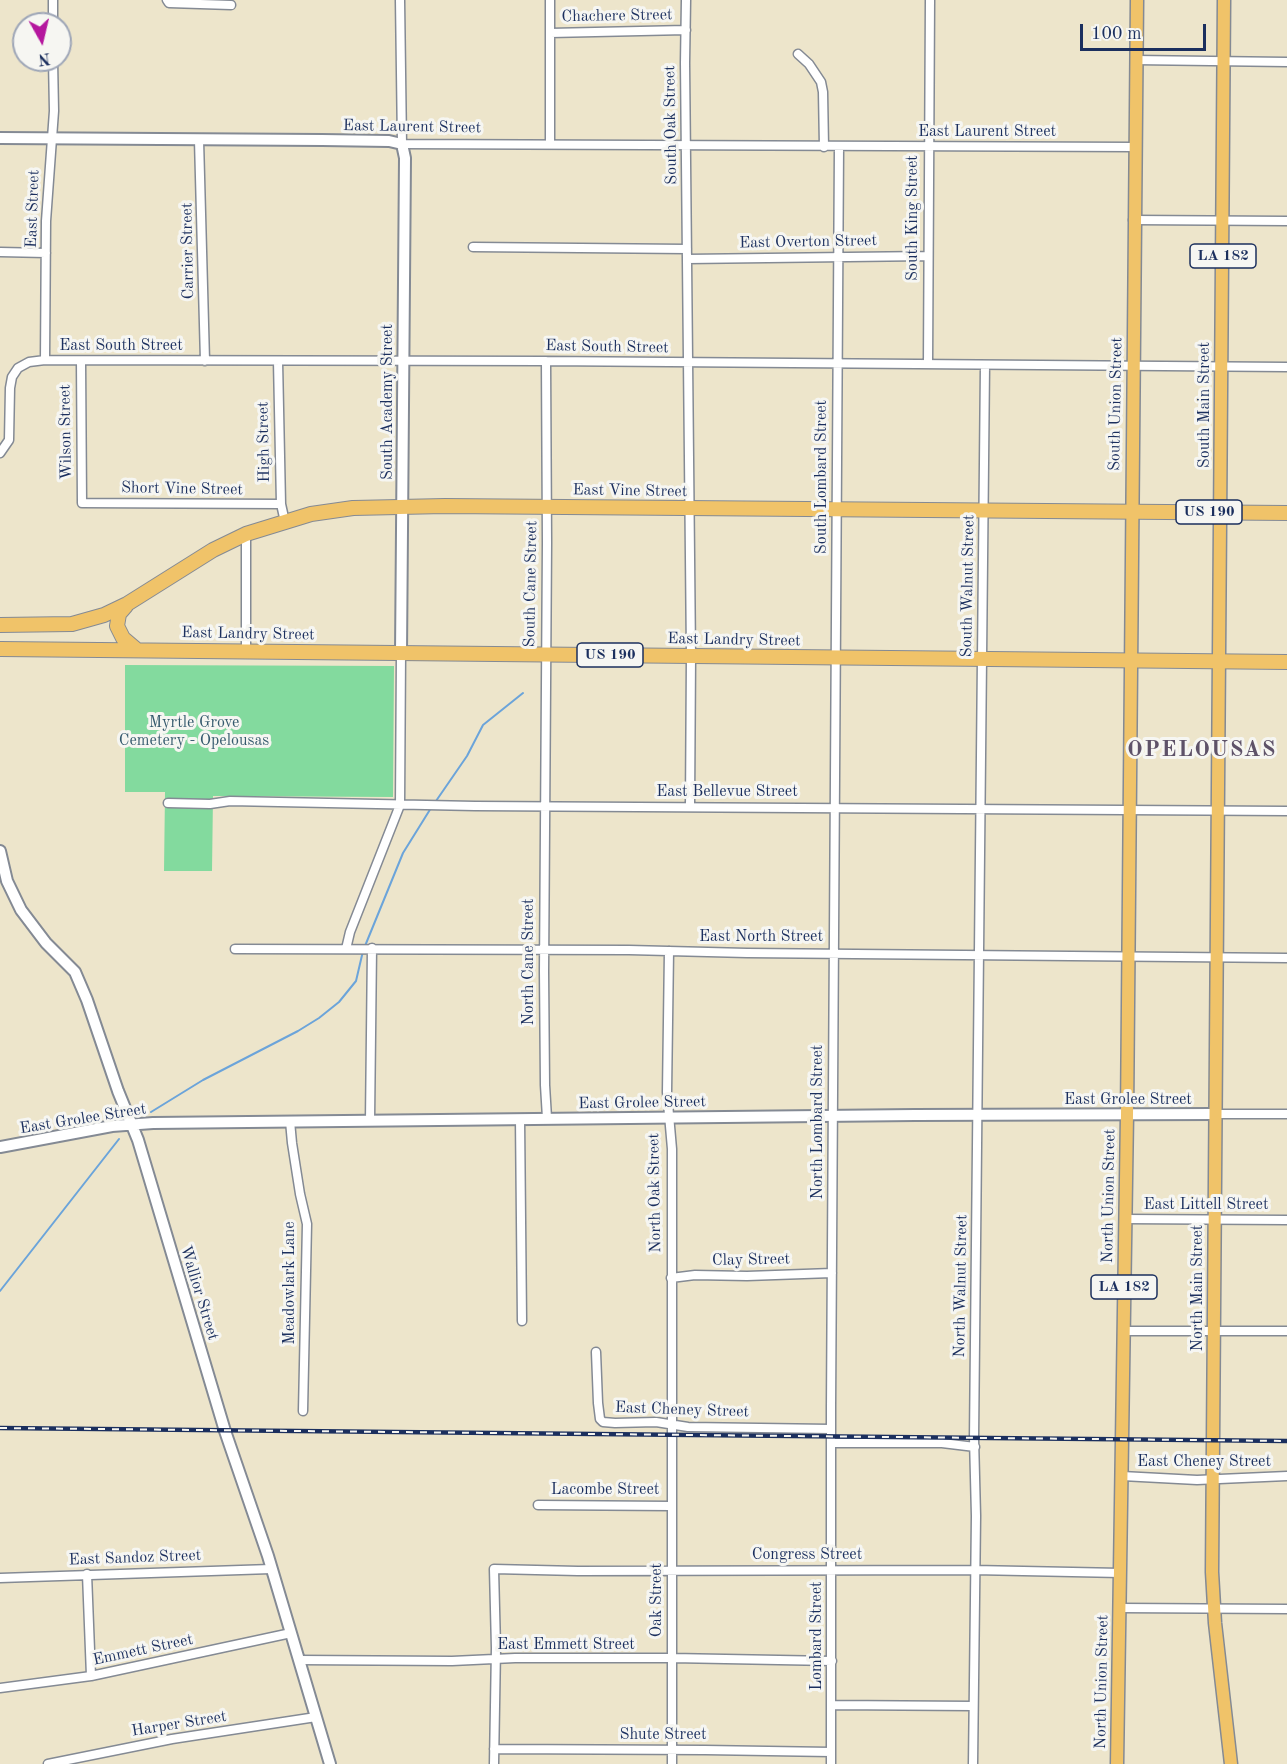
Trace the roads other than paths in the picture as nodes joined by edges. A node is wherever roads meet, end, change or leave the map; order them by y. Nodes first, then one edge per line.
1 (167, 0) edge
2 (400, 0) edge
3 (550, 0) edge
4 (686, 0) edge
5 (930, 0) edge
6 (1137, 0) edge
7 (1224, 0) edge
8 (231, 5) dead end
9 (686, 30) junction
10 (550, 33) junction
11 (798, 54) dead end
12 (1136, 60) junction
13 (1224, 61) junction
14 (1287, 62) edge
15 (53, 72) edge
16 (0, 138) edge
17 (52, 139) junction
18 (199, 140) junction
19 (550, 143) junction
20 (402, 144) junction
21 (686, 145) junction
22 (824, 147) junction
23 (839, 147) junction
24 (1135, 147) junction
25 (929, 148) junction
26 (1133, 220) junction
27 (1223, 220) junction
28 (1287, 221) edge
29 (473, 247) dead end
30 (0, 252) edge
31 (46, 253) junction
32 (687, 254) junction
33 (928, 256) junction
34 (840, 257) junction
35 (45, 360) junction
36 (81, 361) junction
37 (205, 361) junction
38 (278, 361) junction
39 (403, 362) junction
40 (546, 362) junction
41 (688, 363) junction
42 (838, 364) junction
43 (928, 364) junction
44 (985, 365) junction
45 (1133, 365) junction
46 (1222, 367) junction
47 (1287, 368) edge
48 (0, 453) edge
49 (82, 503) joint
50 (281, 504) junction
51 (402, 506) junction
52 (547, 507) junction
53 (690, 508) junction
54 (837, 509) junction
55 (984, 511) junction
56 (1131, 512) junction
57 (1221, 513) junction
58 (1287, 513) edge
59 (285, 522) junction
60 (246, 534) junction
61 (127, 604) junction
62 (0, 625) edge
63 (136, 649) junction
64 (0, 650) edge
65 (246, 651) junction
66 (401, 653) junction
67 (545, 655) junction
68 (691, 656) junction
69 (836, 657) junction
70 (982, 659) junction
71 (1130, 661) junction
72 (1219, 661) junction
73 (1287, 662) edge
74 (168, 803) dead end
75 (400, 805) junction
76 (544, 806) junction
77 (690, 806) junction
78 (835, 807) junction
79 (981, 808) junction
80 (1130, 809) junction
81 (1219, 811) junction
82 (1287, 811) edge
83 (0, 851) edge
84 (366, 948) junction
85 (235, 949) dead end
86 (346, 949) junction
87 (544, 950) junction
88 (669, 951) junction
89 (834, 952) junction
90 (979, 954) junction
91 (1129, 956) junction
92 (1217, 957) junction
93 (1287, 958) edge
94 (1215, 1114) junction
95 (1287, 1114) edge
96 (1127, 1115) junction
97 (833, 1116) junction
98 (977, 1116) junction
99 (669, 1118) junction
100 (520, 1119) junction
101 (547, 1119) junction
102 (370, 1120) junction
103 (290, 1121) junction
104 (131, 1124) junction
105 (0, 1147) edge
106 (1125, 1219) junction
107 (1215, 1220) junction
108 (1287, 1220) edge
109 (832, 1273) junction
110 (671, 1278) junction
111 (522, 1321) dead end
112 (1215, 1330) junction
113 (1287, 1330) edge
114 (1124, 1331) junction
115 (596, 1352) dead end
116 (303, 1411) dead end
117 (672, 1425) junction
118 (671, 1436) joint
119 (832, 1436) junction
120 (975, 1447) junction
121 (1122, 1476) junction
122 (1287, 1476) edge
123 (1213, 1479) junction
124 (538, 1505) dead end
125 (671, 1506) junction
126 (271, 1569) junction
127 (672, 1570) junction
128 (832, 1570) junction
129 (974, 1570) junction
130 (1121, 1573) junction
131 (87, 1574) junction
132 (0, 1578) edge
133 (1120, 1608) junction
134 (1214, 1609) junction
135 (1287, 1609) edge
136 (291, 1634) junction
137 (672, 1658) junction
138 (300, 1660) junction
139 (495, 1660) junction
140 (832, 1661) junction
141 (91, 1676) junction
142 (0, 1688) edge
143 (832, 1705) junction
144 (973, 1706) junction
145 (316, 1717) junction
146 (494, 1749) junction
147 (672, 1750) junction
148 (831, 1752) junction
149 (48, 1764) edge
150 (330, 1764) edge
151 (494, 1764) edge
152 (672, 1764) edge
153 (831, 1764) edge
154 (974, 1764) edge
155 (1117, 1764) edge
156 (1232, 1764) edge

1 - 8 street
2 - 20 street, South Academy Street
3 - 10 street
4 - 9 street, South Oak Street
5 - 25 street, South King Street
6 - 12 main road, South Union Street / LA 182
7 - 13 main road, South Main Street / LA 182
9 - 10 street, Chachere Street
9 - 21 street, South Oak Street
10 - 19 street
11 - 22 street
12 - 13 street
12 - 24 main road, South Union Street / LA 182
13 - 14 street
13 - 27 main road, South Main Street / LA 182
15 - 17 street, East Street
16 - 17 street, East Laurent Street
17 - 18 street, East Laurent Street
17 - 31 street, East Street
18 - 20 street, East Laurent Street
18 - 37 street, Carrier Street
19 - 20 street, East Laurent Street
19 - 21 street, East Laurent Street
20 - 39 street, South Academy Street
21 - 22 street, East Laurent Street
21 - 32 street, South Oak Street
22 - 23 street, East Laurent Street
23 - 25 street, East Laurent Street
23 - 34 street, South Lombard Street
24 - 25 street, East Laurent Street
24 - 26 main road, South Union Street / LA 182
25 - 33 street, South King Street
26 - 27 street
26 - 45 main road, South Union Street / LA 182
27 - 28 street
27 - 46 main road, South Main Street / LA 182
29 - 32 street, East Overton Street
30 - 31 street
31 - 35 street, East Street
32 - 34 street, East Overton Street
32 - 41 street, South Oak Street
33 - 34 street, East Overton Street
33 - 43 street, South King Street
34 - 42 street, South Lombard Street
35 - 36 street, East South Street
35 - 48 street, East South Street
36 - 37 street, East South Street
36 - 49 street, Wilson Street
37 - 38 street, East South Street
38 - 39 street, East South Street
38 - 50 street, High Street
39 - 40 street, East South Street
39 - 51 street, South Academy Street
40 - 41 street, East South Street
40 - 52 street, South Cane Street
41 - 42 street, East South Street
41 - 53 street, South Oak Street
42 - 43 street, East South Street
42 - 54 street, South Lombard Street
43 - 44 street, East South Street
44 - 45 street, East South Street
44 - 55 street, South Walnut Street
45 - 46 street, East South Street
45 - 56 main road, South Union Street / LA 182
46 - 47 street, East South Street
46 - 57 main road, South Main Street / LA 182
49 - 50 street, Short Vine Street
50 - 59 street, High Street
51 - 52 highway, East Vine Street / US 190
51 - 59 highway, East Vine Street / US 190
51 - 66 street, South Academy Street
52 - 53 highway, East Vine Street / US 190
52 - 67 street, South Cane Street
53 - 54 highway, East Vine Street / US 190
53 - 68 street, South Oak Street
54 - 55 highway, East Vine Street / US 190
54 - 69 street, South Lombard Street
55 - 56 highway, East Vine Street / US 190
55 - 70 street, South Walnut Street
56 - 57 highway, East Vine Street / US 190
56 - 71 main road, South Union Street / LA 182
57 - 58 highway, East Vine Street / US 190
57 - 72 main road, South Main Street / LA 182
59 - 60 highway, East Vine Street / US 190
60 - 61 highway, East Vine Street / US 190
60 - 65 street
61 - 62 highway, East Vine Street / US 190
61 - 63 highway
63 - 64 highway, East Landry Street / US 190
63 - 65 highway, East Landry Street / US 190
65 - 66 highway, East Landry Street / US 190
66 - 67 highway, East Landry Street / US 190
66 - 75 street, South Academy Street
67 - 68 highway, East Landry Street / US 190
67 - 76 street, South Cane Street
68 - 69 highway, East Landry Street / US 190
68 - 77 street, South Oak Street
69 - 70 highway, East Landry Street / US 190
69 - 78 street, South Lombard Street
70 - 71 highway, East Landry Street / US 190
70 - 79 street, South Walnut Street
71 - 72 highway, East Landry Street / US 190
71 - 80 main road, South Union Street / LA 182
72 - 73 highway, East Landry Street / US 190
72 - 81 main road, South Main Street / LA 182
74 - 75 street, East Bellevue Street
75 - 76 street, East Bellevue Street
75 - 86 street
76 - 77 street, East Bellevue Street
76 - 87 street, North Cane Street
77 - 78 street, East Bellevue Street
78 - 79 street, East Bellevue Street
78 - 89 street, North Lombard Street
79 - 80 street, East Bellevue Street
79 - 90 street, North Walnut Street
80 - 81 street, East Bellevue Street
80 - 91 main road, North Union Street / LA 182
81 - 82 street, East Bellevue Street
81 - 92 main road, North Main Street / LA 182
83 - 104 street, Wallior Street
84 - 86 street, East North Street
84 - 87 street, East North Street
84 - 102 street
85 - 86 street, East North Street
87 - 88 street, East North Street
87 - 101 street, North Cane Street
88 - 89 street, East North Street
88 - 99 street, North Oak Street
89 - 90 street, East North Street
89 - 97 street, North Lombard Street
90 - 91 street, East North Street
90 - 98 street, North Walnut Street
91 - 92 street, East North Street
91 - 96 main road, North Union Street / LA 182
92 - 93 street, East North Street
92 - 94 main road, North Main Street / LA 182
94 - 95 street, East Grolee Street
94 - 96 street, East Grolee Street
94 - 107 main road, North Main Street / LA 182
96 - 98 street, East Grolee Street
96 - 106 main road, North Union Street / LA 182
97 - 98 street, East Grolee Street
97 - 99 street, East Grolee Street
97 - 109 street, North Lombard Street
98 - 120 street, North Walnut Street
99 - 101 street, East Grolee Street
99 - 110 street, North Oak Street
100 - 101 street, East Grolee Street
100 - 102 street, East Grolee Street
100 - 111 street
102 - 103 street, East Grolee Street
103 - 104 street, East Grolee Street
103 - 116 street, Meadowlark Lane
104 - 105 street, East Grolee Street
104 - 126 street, Wallior Street
106 - 107 street, East Littell Street
106 - 114 main road, North Union Street / LA 182
107 - 108 street, East Littell Street
107 - 112 main road, North Main Street / LA 182
109 - 110 street, Clay Street
109 - 119 street, North Lombard Street
110 - 117 street, North Oak Street
112 - 113 street
112 - 114 street
112 - 123 main road, North Main Street / LA 182
114 - 121 main road, North Union Street / LA 182
115 - 117 street, East Cheney Street
117 - 118 street, North Oak Street
117 - 119 street, East Cheney Street
118 - 125 street, Oak Street
119 - 120 street, East Cheney Street
119 - 128 street, Lombard Street
120 - 129 street, North Walnut Street
121 - 123 street, East Cheney Street
121 - 130 main road, North Union Street / LA 182
122 - 123 street, East Cheney Street
123 - 134 main road, North Main Street / LA 182
124 - 125 street, Lacombe Street
125 - 127 street, Oak Street
126 - 131 street, East Sandoz Street
126 - 136 street, Wallior Street
127 - 128 street, Congress Street
127 - 137 street, Oak Street
127 - 139 street, Congress Street
128 - 129 street, Congress Street
128 - 140 street, Lombard Street
129 - 130 street, Congress Street
129 - 144 street, North Walnut Street
130 - 133 main road, North Union Street / LA 182
131 - 132 street, East Sandoz Street
131 - 141 street
133 - 134 street
133 - 155 main road, North Union Street / LA 182
134 - 135 street
134 - 156 main road, North Main Street / LA 182
136 - 138 street, Wallior Street
136 - 141 street, Emmett Street
137 - 139 street, East Emmett Street
137 - 140 street, East Emmett Street
137 - 147 street, Oak Street
138 - 139 street, East Emmett Street
138 - 145 street, Wallior Street
139 - 146 street
140 - 143 street, Lombard Street
141 - 142 street, Emmett Street
143 - 144 street
143 - 148 street, Lombard Street
144 - 154 street, North Walnut Street
145 - 149 street, Harper Street
145 - 150 street, Wallior Street
146 - 147 street, Shute Street
146 - 151 street
147 - 148 street, Shute Street
147 - 152 street, Oak Street
148 - 153 street, Lombard Street

